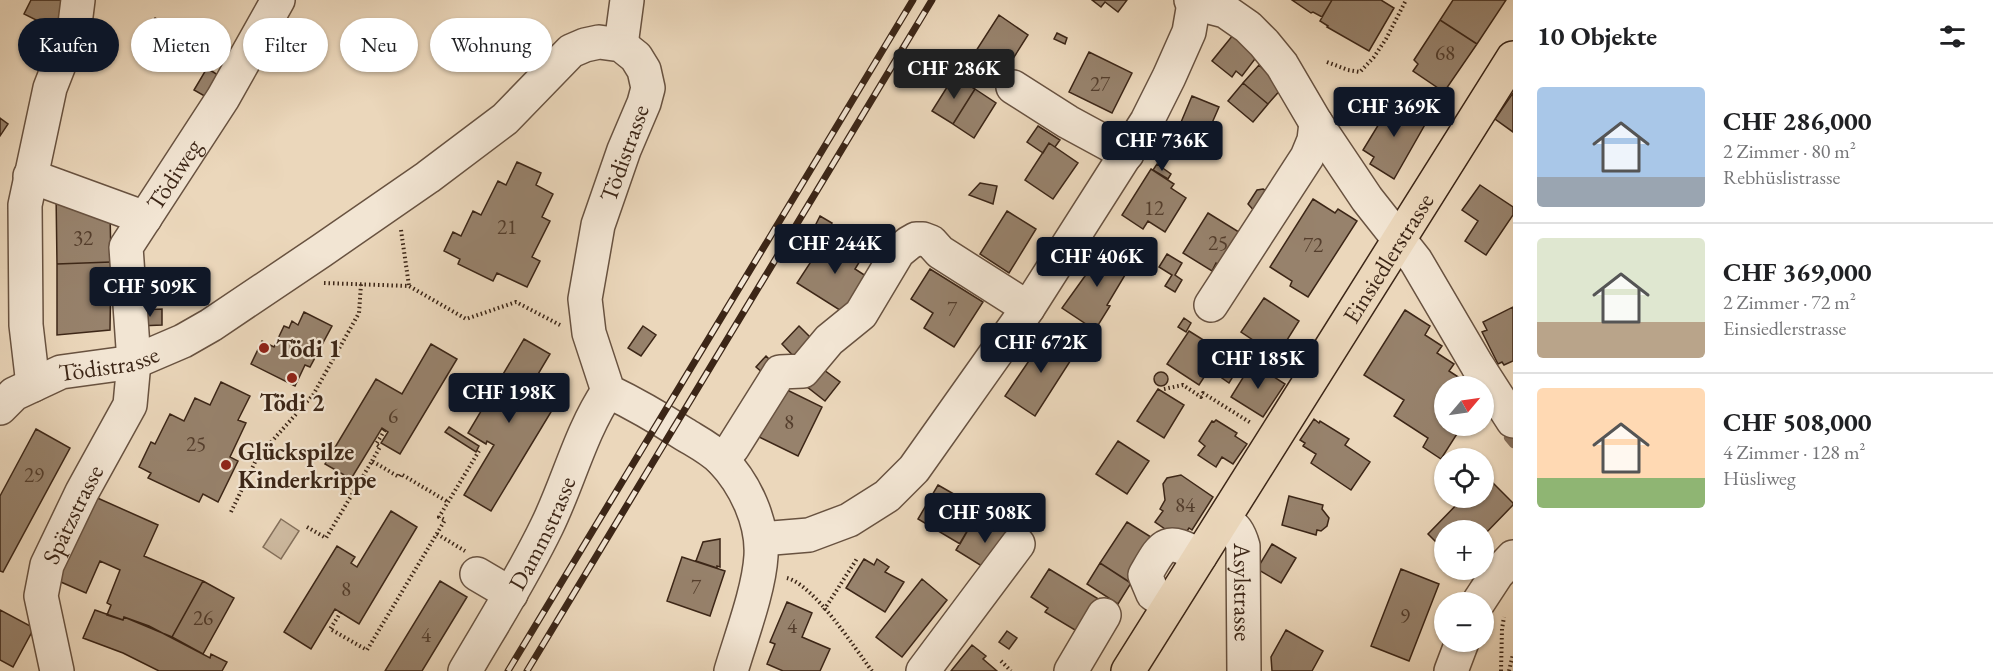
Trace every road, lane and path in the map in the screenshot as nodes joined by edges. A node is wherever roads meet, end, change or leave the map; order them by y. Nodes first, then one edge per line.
1 (78, 0) edge
2 (278, 0) edge
3 (627, 0) edge
4 (1406, 0) edge
5 (1193, 1) edge
6 (621, 45) junction
7 (1513, 58) edge
8 (1328, 62) dead end
9 (1013, 87) dead end
10 (1316, 123) junction
11 (1127, 154) junction
12 (30, 176) junction
13 (397, 198) junction
14 (145, 218) junction
15 (1398, 240) junction
16 (278, 281) junction
17 (361, 284) junction
18 (409, 286) junction
19 (1211, 305) dead end
20 (1028, 308) junction
21 (569, 330) dead end
22 (134, 362) junction
23 (33, 385) junction
24 (1164, 389) dead end
25 (608, 392) junction
26 (0, 408) edge
27 (1513, 421) edge
28 (1257, 427) dead end
29 (385, 430) dead end
30 (479, 451) dead end
31 (372, 460) junction
32 (722, 460) junction
33 (448, 502) junction
34 (231, 512) dead end
35 (1224, 519) junction
36 (307, 526) dead end
37 (761, 540) junction
38 (1018, 544) dead end
39 (1506, 553) edge
40 (858, 557) dead end
41 (477, 574) dead end
42 (783, 577) dead end
43 (1491, 592) edge
44 (511, 594) junction
45 (824, 610) junction
46 (340, 612) dead end
47 (1104, 615) dead end
48 (1494, 615) edge
49 (1458, 652) edge
50 (1513, 654) edge
51 (1001, 661) dead end
52 (57, 671) edge
53 (465, 671) edge
54 (730, 671) edge
55 (872, 671) edge
56 (922, 671) edge
57 (1011, 671) edge
58 (1071, 671) edge
59 (1128, 671) edge
60 (1244, 671) edge
61 (1451, 671) edge
62 (1501, 671) edge
63 (1509, 671) edge

1 - 12 street
2 - 14 street, Tödiweg
3 - 6 street
4 - 8 path
5 - 10 street
5 - 11 street
6 - 13 street, Tödistrasse
6 - 25 street, Tödistrasse
7 - 15 main road, Einsiedlerstrasse
9 - 11 street
10 - 15 street
10 - 19 street
11 - 20 street
12 - 14 street
12 - 23 street
13 - 16 street, Tödistrasse
13 - 18 path
14 - 22 street, Tödiweg
15 - 27 street
15 - 35 main road, Einsiedlerstrasse
16 - 17 path
16 - 22 street, Tödistrasse
17 - 18 path
17 - 34 path
18 - 21 path
20 - 32 street
20 - 37 street
22 - 23 street, Tödistrasse
22 - 52 street, Spätzstrasse
23 - 26 street, Tödistrasse
24 - 28 path
25 - 32 street
25 - 44 street, Dammstrasse
29 - 31 path
30 - 33 path
31 - 33 path
31 - 36 path
32 - 37 street
33 - 46 path
35 - 59 main road, Einsiedlerstrasse
35 - 60 street, Asylstrasse
37 - 54 street
38 - 56 street
39 - 43 street
40 - 45 path
41 - 44 street
42 - 45 path
44 - 53 street, Dammstrasse
45 - 55 path
47 - 58 street
48 - 62 path
49 - 61 street
50 - 63 path
51 - 57 path

